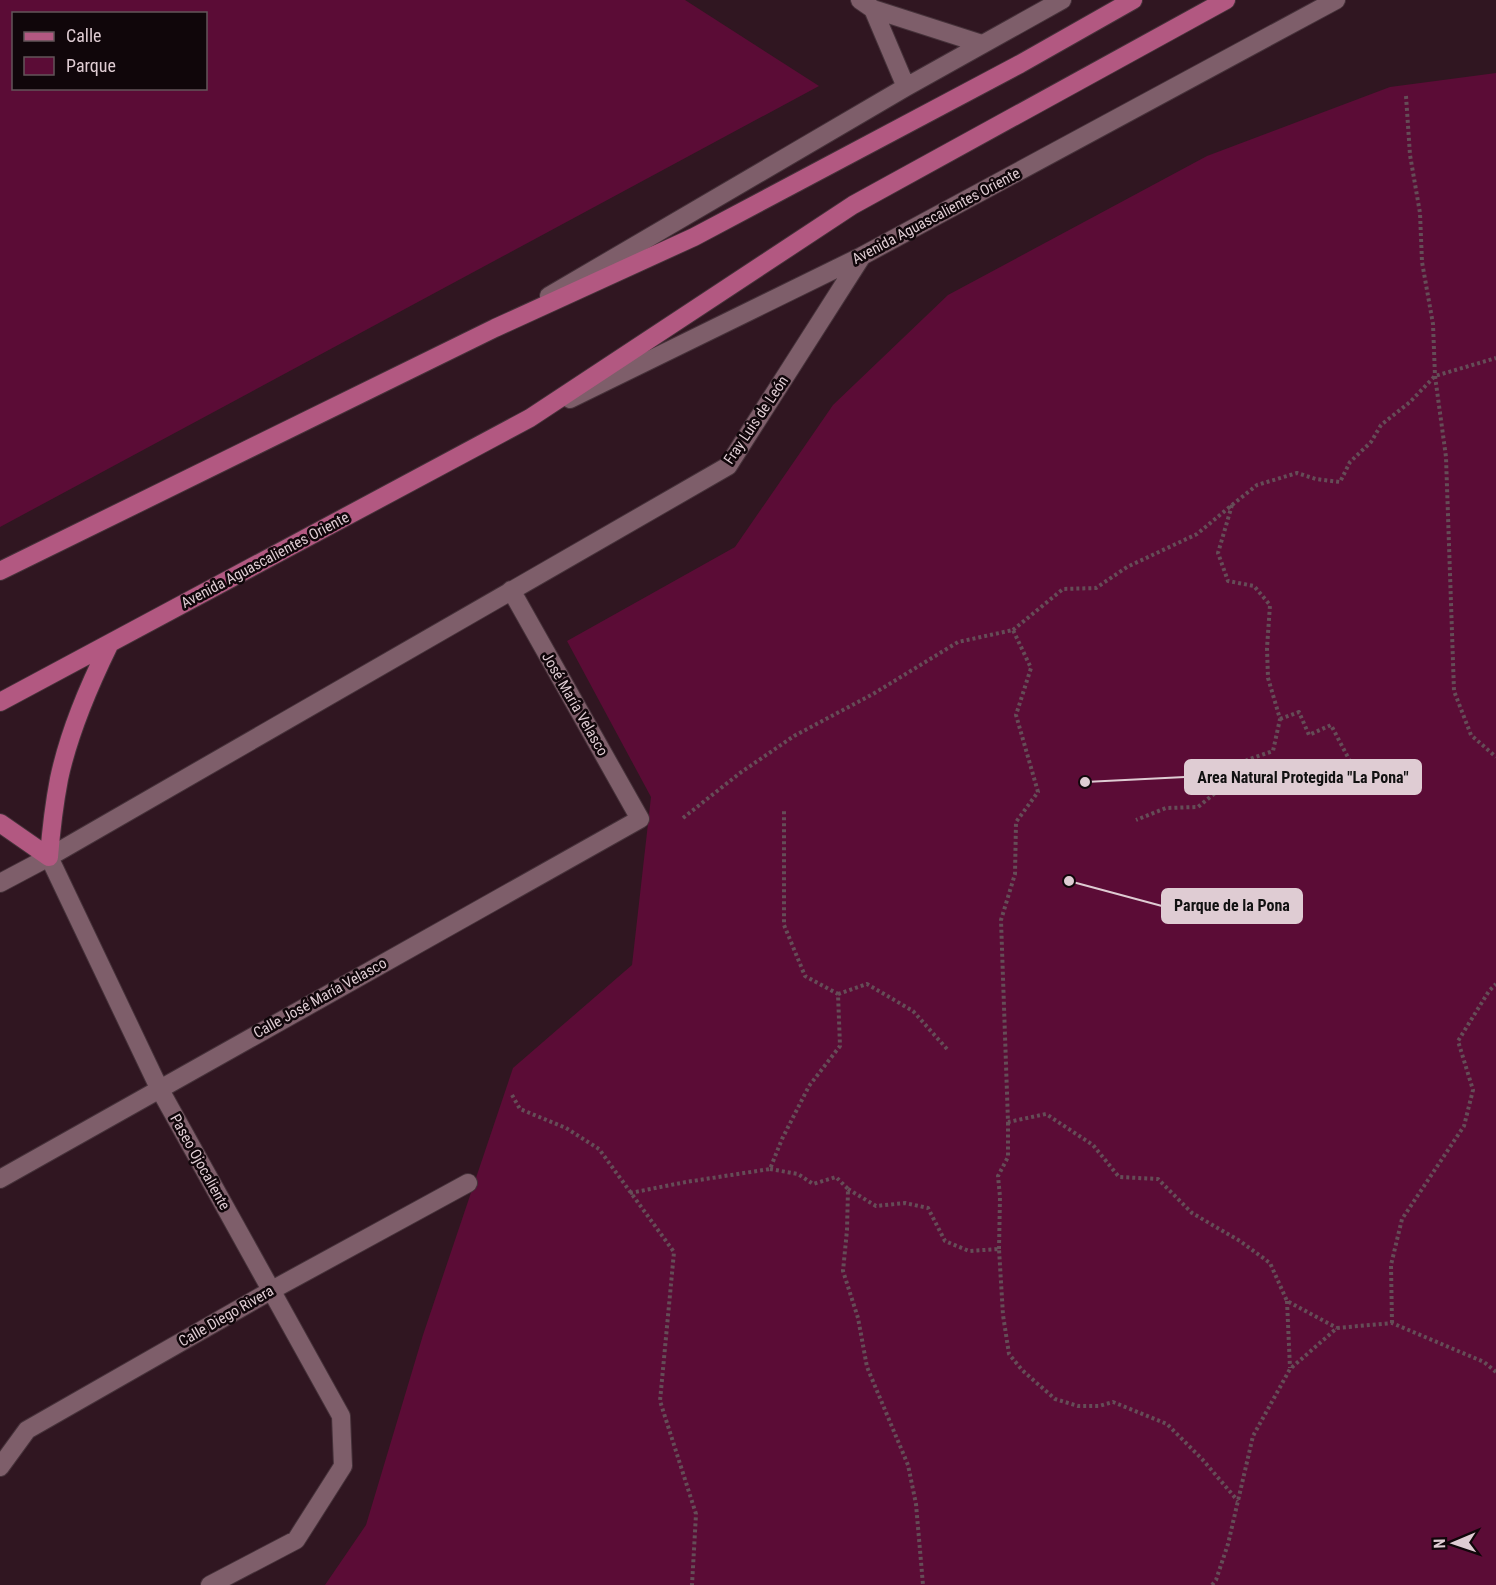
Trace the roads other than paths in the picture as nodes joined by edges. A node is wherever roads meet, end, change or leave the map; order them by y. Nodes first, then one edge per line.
1 (1062, 0) edge
2 (1132, 0) edge
3 (1226, 0) edge
4 (1336, 0) edge
5 (866, 4) edge
6 (982, 44) junction
7 (906, 87) junction
8 (862, 256) junction
9 (495, 328) junction
10 (530, 418) junction
11 (0, 571) edge
12 (511, 590) junction
13 (109, 645) junction
14 (0, 702) edge
15 (640, 819) joint
16 (0, 823) edge
17 (49, 857) junction
18 (0, 883) edge
19 (159, 1089) junction
20 (0, 1179) edge
21 (468, 1183) dead end
22 (272, 1290) junction
23 (0, 1467) edge
24 (210, 1585) edge

1 - 6 street
2 - 9 main road
3 - 10 main road, Avenida Aguascalientes Oriente
4 - 8 street, Avenida Aguascalientes Oriente
5 - 6 street
5 - 7 street
6 - 7 street
7 - 9 street
8 - 10 street, Avenida Aguascalientes Oriente
8 - 12 street, Fray Luis de León
9 - 11 main road
10 - 13 main road, Avenida Aguascalientes Oriente
12 - 15 street, José María Velasco
12 - 17 street
13 - 14 main road, Avenida Aguascalientes Oriente
13 - 17 main road
15 - 19 street, Calle José María Velasco
16 - 17 main road
17 - 18 street
17 - 19 street, Paseo Ojocaliente
19 - 20 street, Calle José María Velasco
19 - 22 street, Paseo Ojocaliente
21 - 22 street, Calle Diego Rivera
22 - 23 street, Calle Diego Rivera
22 - 24 street, Paseo Ojocaliente

